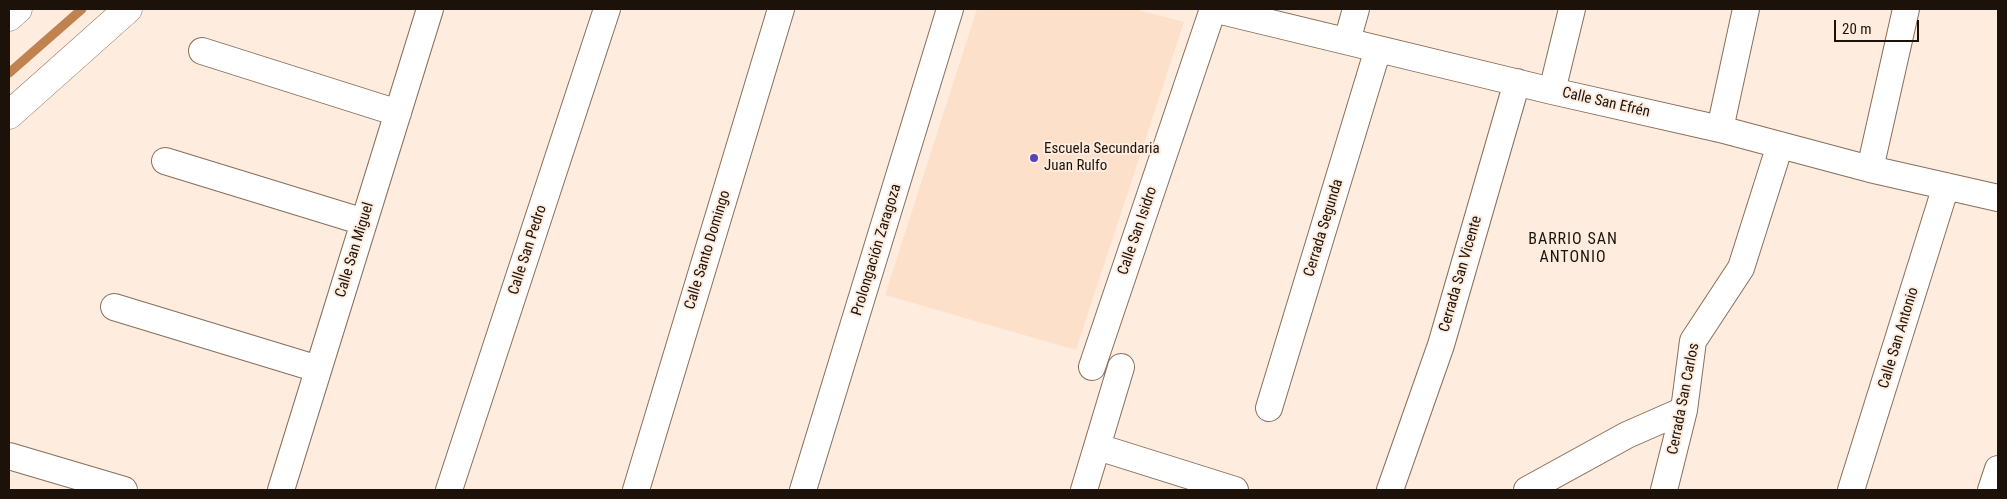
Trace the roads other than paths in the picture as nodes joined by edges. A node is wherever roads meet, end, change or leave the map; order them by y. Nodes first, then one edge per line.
1 (18, 9) edge
2 (128, 9) edge
3 (430, 9) edge
4 (607, 9) edge
5 (781, 9) edge
6 (950, 9) edge
7 (1213, 9) edge
8 (1356, 9) edge
9 (1572, 9) edge
10 (1746, 9) edge
11 (1906, 9) edge
12 (9, 17) edge
13 (1347, 41) junction
14 (1378, 48) junction
15 (202, 51) dead end
16 (1517, 82) junction
17 (1552, 91) junction
18 (398, 113) junction
19 (9, 115) edge
20 (1720, 129) junction
21 (1780, 145) junction
22 (165, 161) dead end
23 (1870, 169) junction
24 (1946, 186) junction
25 (1998, 198) edge
26 (364, 222) junction
27 (114, 307) dead end
28 (1092, 367) dead end
29 (1122, 367) dead end
30 (318, 369) junction
31 (1269, 408) dead end
32 (1684, 410) junction
33 (1098, 446) junction
34 (9, 456) edge
35 (1998, 469) edge
36 (124, 490) edge
37 (281, 490) edge
38 (449, 490) edge
39 (636, 490) edge
40 (804, 490) edge
41 (1084, 490) edge
42 (1235, 490) edge
43 (1390, 490) edge
44 (1527, 490) edge
45 (1664, 490) edge
46 (1851, 490) edge
47 (1991, 490) edge

1 - 12 main road
2 - 19 main road
3 - 18 street, Calle San Miguel
4 - 38 street, Calle San Pedro
5 - 39 street, Calle Santo Domingo
6 - 40 street, Prolongación Zaragoza
7 - 13 street, Calle San Efrén
7 - 28 street, Calle San Isidro
8 - 13 street
9 - 17 street
10 - 20 street
11 - 23 street
13 - 14 street, Calle San Efrén
14 - 16 street, Calle San Efrén
14 - 31 street, Cerrada Segunda
15 - 18 street
16 - 17 street, Calle San Efrén
16 - 43 street, Cerrada San Vicente
17 - 20 street, Calle San Efrén
18 - 26 street, Calle San Miguel
20 - 21 street, Calle San Efrén
21 - 23 street, Calle San Efrén
21 - 32 street, Cerrada San Carlos
22 - 26 street
23 - 24 street, Calle San Efrén
24 - 25 street, Calle San Efrén
24 - 46 street, Calle San Antonio
26 - 30 street, Calle San Miguel
27 - 30 street
29 - 33 street
30 - 37 street, Calle San Miguel
32 - 44 street
32 - 45 street, Cerrada San Carlos
33 - 41 street
33 - 42 street
34 - 36 street
35 - 47 street

